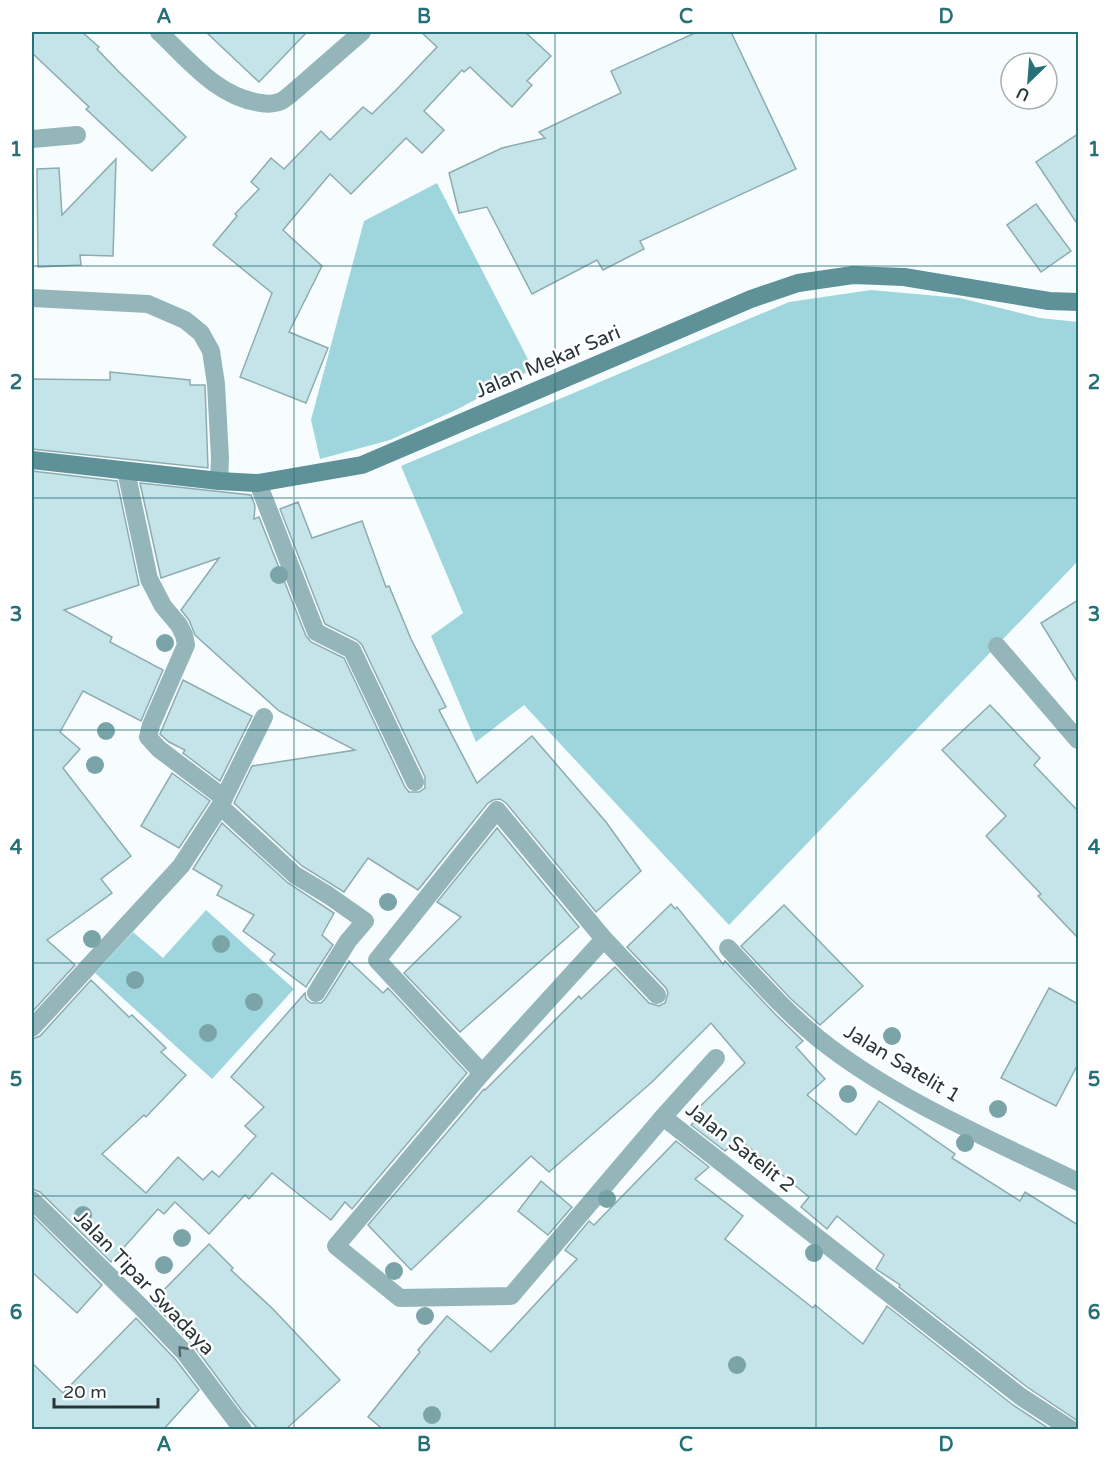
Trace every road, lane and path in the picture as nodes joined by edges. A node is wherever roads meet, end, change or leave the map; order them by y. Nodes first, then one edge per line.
1 (159, 32) edge
2 (362, 32) edge
3 (77, 135) dead end
4 (32, 139) edge
5 (32, 298) edge
6 (1078, 302) edge
7 (32, 460) edge
8 (126, 471) junction
9 (219, 481) junction
10 (258, 483) junction
11 (997, 646) dead end
12 (264, 717) dead end
13 (1078, 740) edge
14 (415, 782) dead end
15 (222, 802) junction
16 (604, 939) junction
17 (728, 948) dead end
18 (316, 993) dead end
19 (657, 995) dead end
20 (32, 1028) edge
21 (716, 1058) dead end
22 (482, 1073) junction
23 (663, 1117) junction
24 (1078, 1182) edge
25 (32, 1200) edge
26 (243, 1430) edge
27 (1072, 1430) edge

1 - 2 street
3 - 4 street
5 - 9 street
6 - 10 street, Jalan Mekar Sari
7 - 8 street, Jalan Mekar Sari
8 - 9 street, Jalan Mekar Sari
8 - 15 street
9 - 10 street, Jalan Mekar Sari
10 - 14 street
11 - 13 street
12 - 15 street
15 - 18 street
15 - 20 street
16 - 19 street
16 - 22 street
16 - 22 street
17 - 24 street, Jalan Satelit 1
21 - 23 street
22 - 23 street, Jalan Satelit 2
23 - 27 street, Jalan Satelit 2
26 -> 25 street, Jalan Tipar Swadaya

